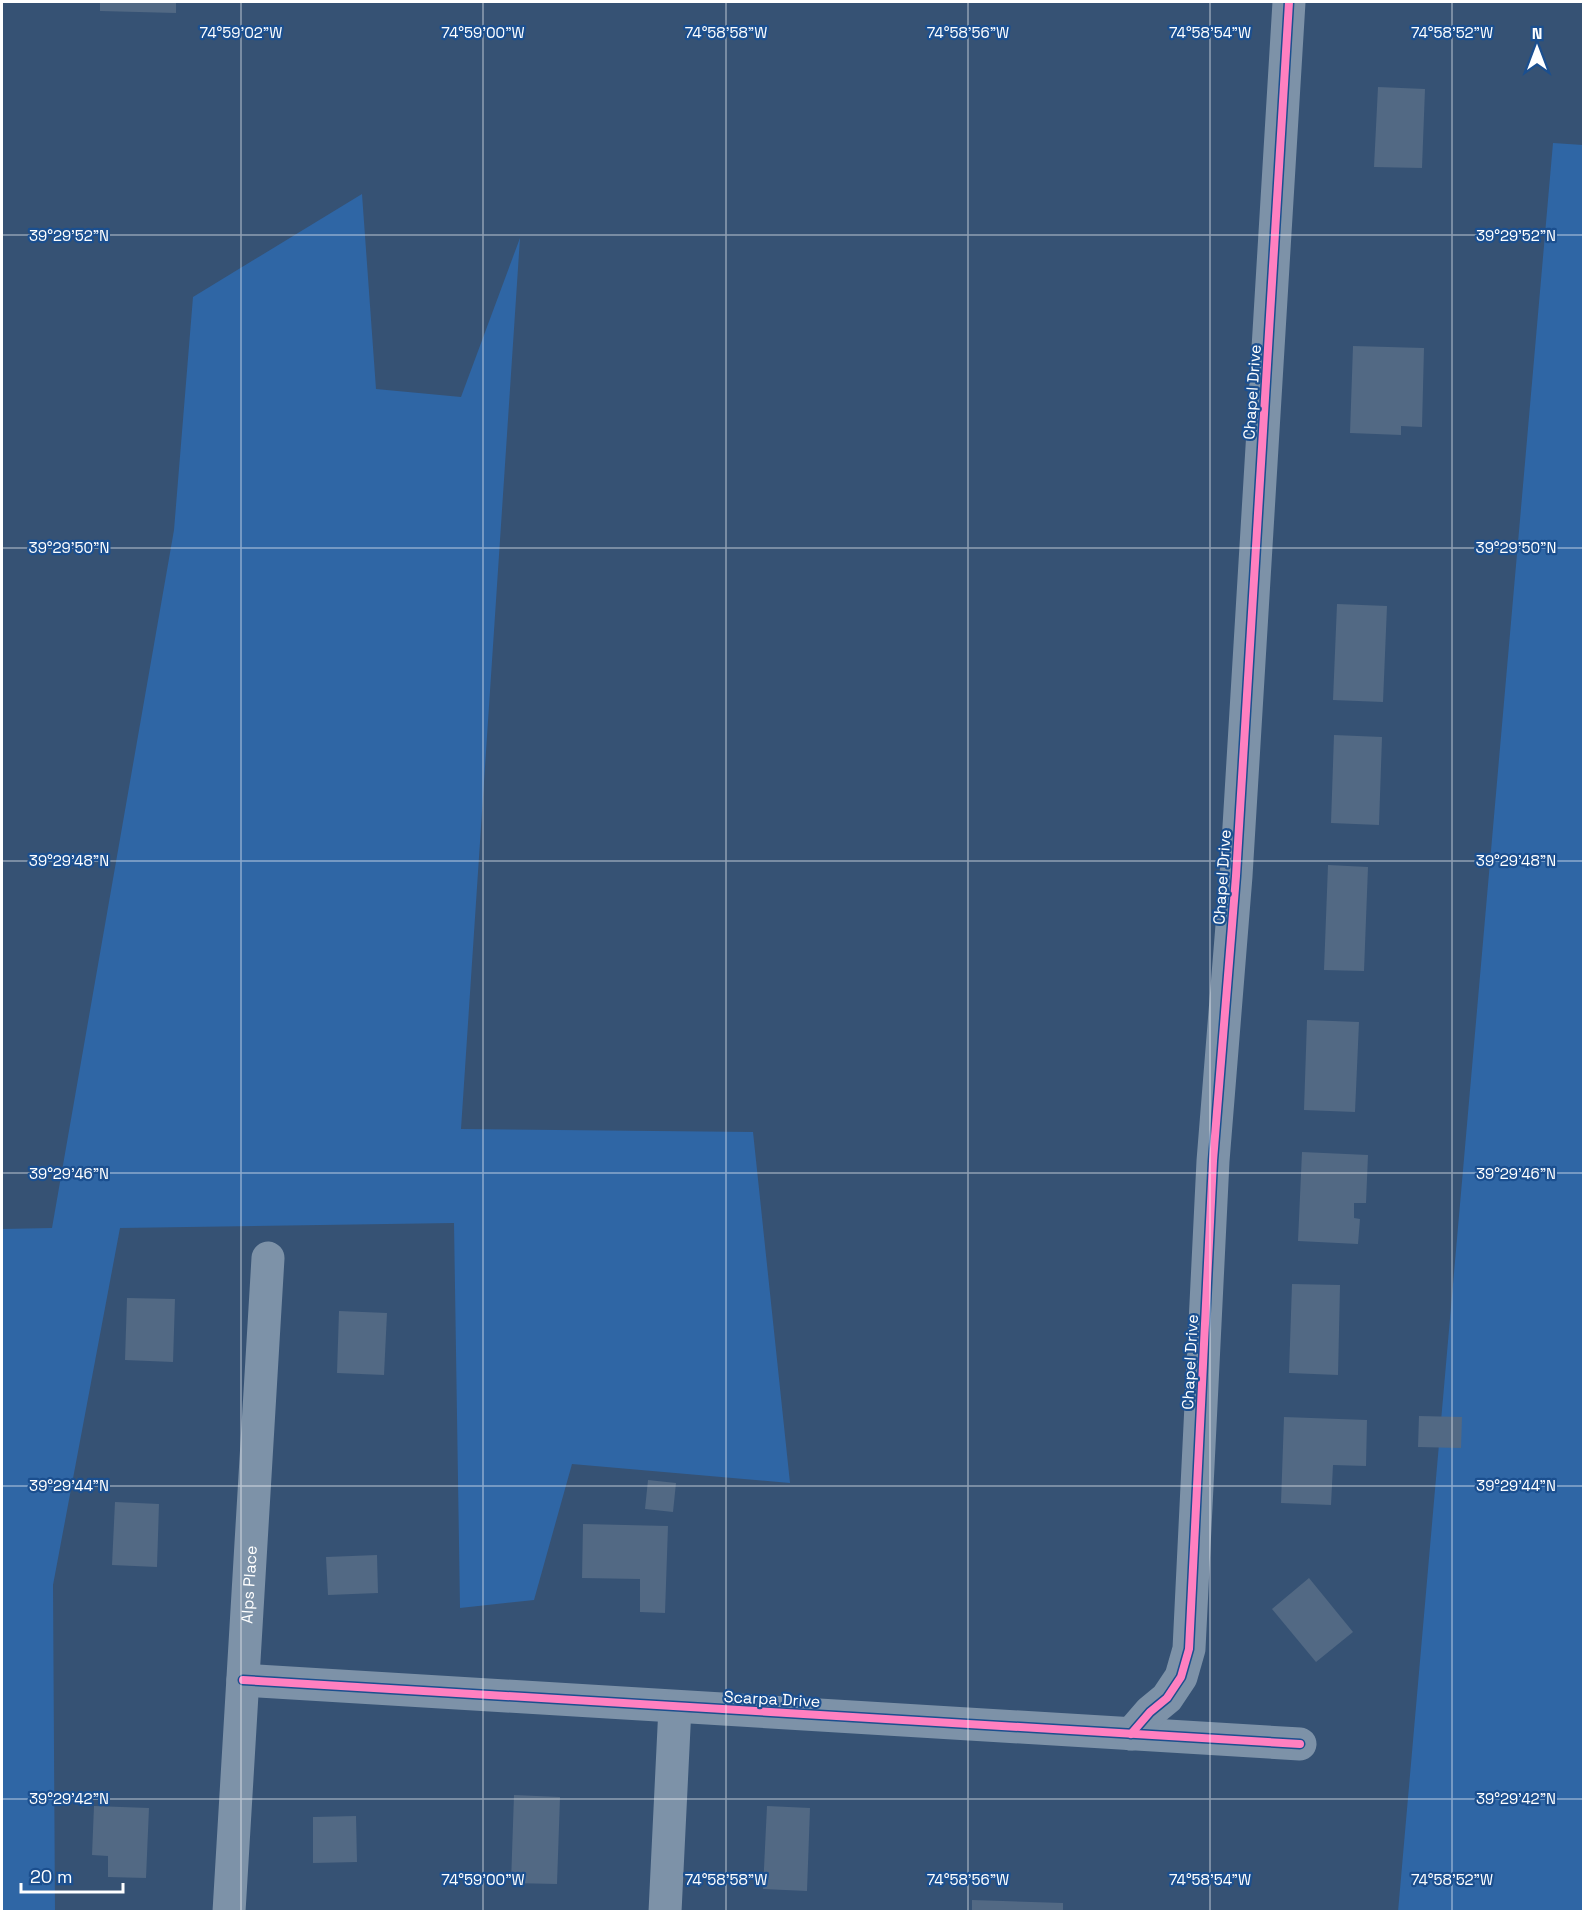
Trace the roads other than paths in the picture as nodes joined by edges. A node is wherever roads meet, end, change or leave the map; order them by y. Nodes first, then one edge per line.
1 (1289, 2) edge
2 (268, 1258) dead end
3 (243, 1680) junction
4 (675, 1707) junction
5 (1131, 1734) junction
6 (1300, 1744) dead end
7 (229, 1911) edge
8 (665, 1911) edge

1 - 5 street, Chapel Drive
2 - 3 street, Alps Place
3 - 4 street, Scarpa Drive
3 - 7 street, Alps Place
4 - 5 street, Scarpa Drive
4 - 8 street
5 - 6 street, Scarpa Drive

